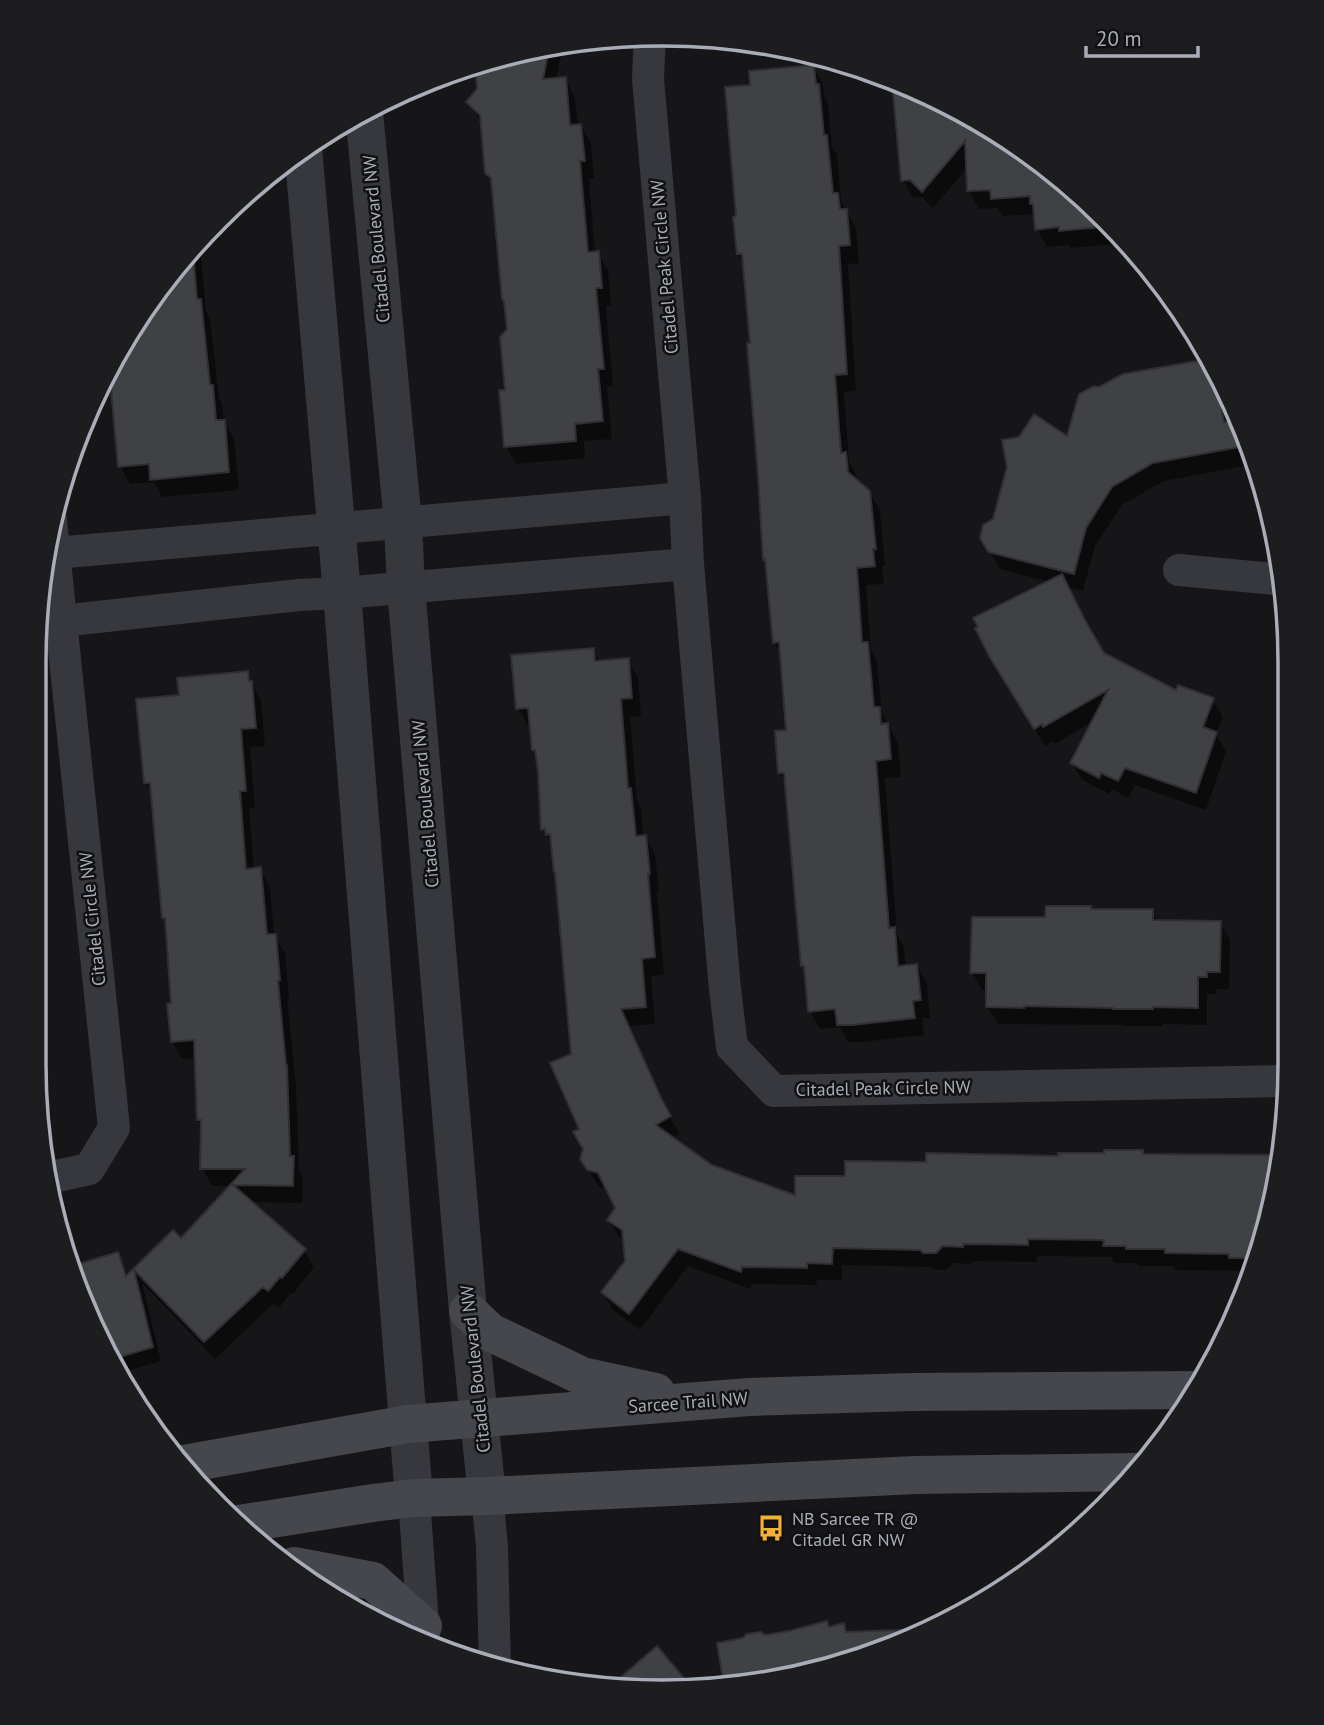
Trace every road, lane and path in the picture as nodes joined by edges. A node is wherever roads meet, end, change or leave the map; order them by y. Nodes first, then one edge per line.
1 (649, 46) edge
2 (365, 122) edge
3 (304, 160) edge
4 (685, 498) junction
5 (403, 523) junction
6 (336, 528) junction
7 (55, 554) joint
8 (688, 564) junction
9 (1179, 570) dead end
10 (1273, 579) edge
11 (407, 588) junction
12 (342, 593) junction
13 (61, 621) junction
14 (1278, 1081) edge
15 (56, 1176) edge
16 (468, 1311) junction
17 (1185, 1390) edge
18 (699, 1401) junction
19 (480, 1418) junction
20 (408, 1424) junction
21 (193, 1462) edge
22 (1123, 1472) edge
23 (487, 1496) junction
24 (414, 1498) junction
25 (251, 1522) edge
26 (310, 1569) edge
27 (422, 1631) edge
28 (424, 1633) edge
29 (495, 1656) edge

1 - 4 street, Citadel Peak Circle NW
2 - 5 street, Citadel Boulevard NW
3 - 6 street
4 - 5 street
4 - 8 street, Citadel Peak Circle NW
5 - 6 street
5 - 11 street, Citadel Boulevard NW
6 - 7 street
6 - 12 street
7 - 13 street, Citadel Circle NW
8 - 11 street
8 - 14 street, Citadel Peak Circle NW
9 - 10 street
11 - 12 street
11 - 16 street, Citadel Boulevard NW
12 - 13 street
12 - 20 street
13 - 15 street, Citadel Circle NW
16 - 18 main road
16 - 19 street, Citadel Boulevard NW
17 - 18 main road, Sarcee Trail NW
18 - 19 main road, Sarcee Trail NW
19 - 20 main road, Sarcee Trail NW
19 - 23 street, Citadel Boulevard NW
20 - 21 main road, Sarcee Trail NW
20 - 24 street
22 - 23 main road
23 - 24 main road
23 - 29 street
24 - 25 main road
24 - 28 street
26 - 27 main road

